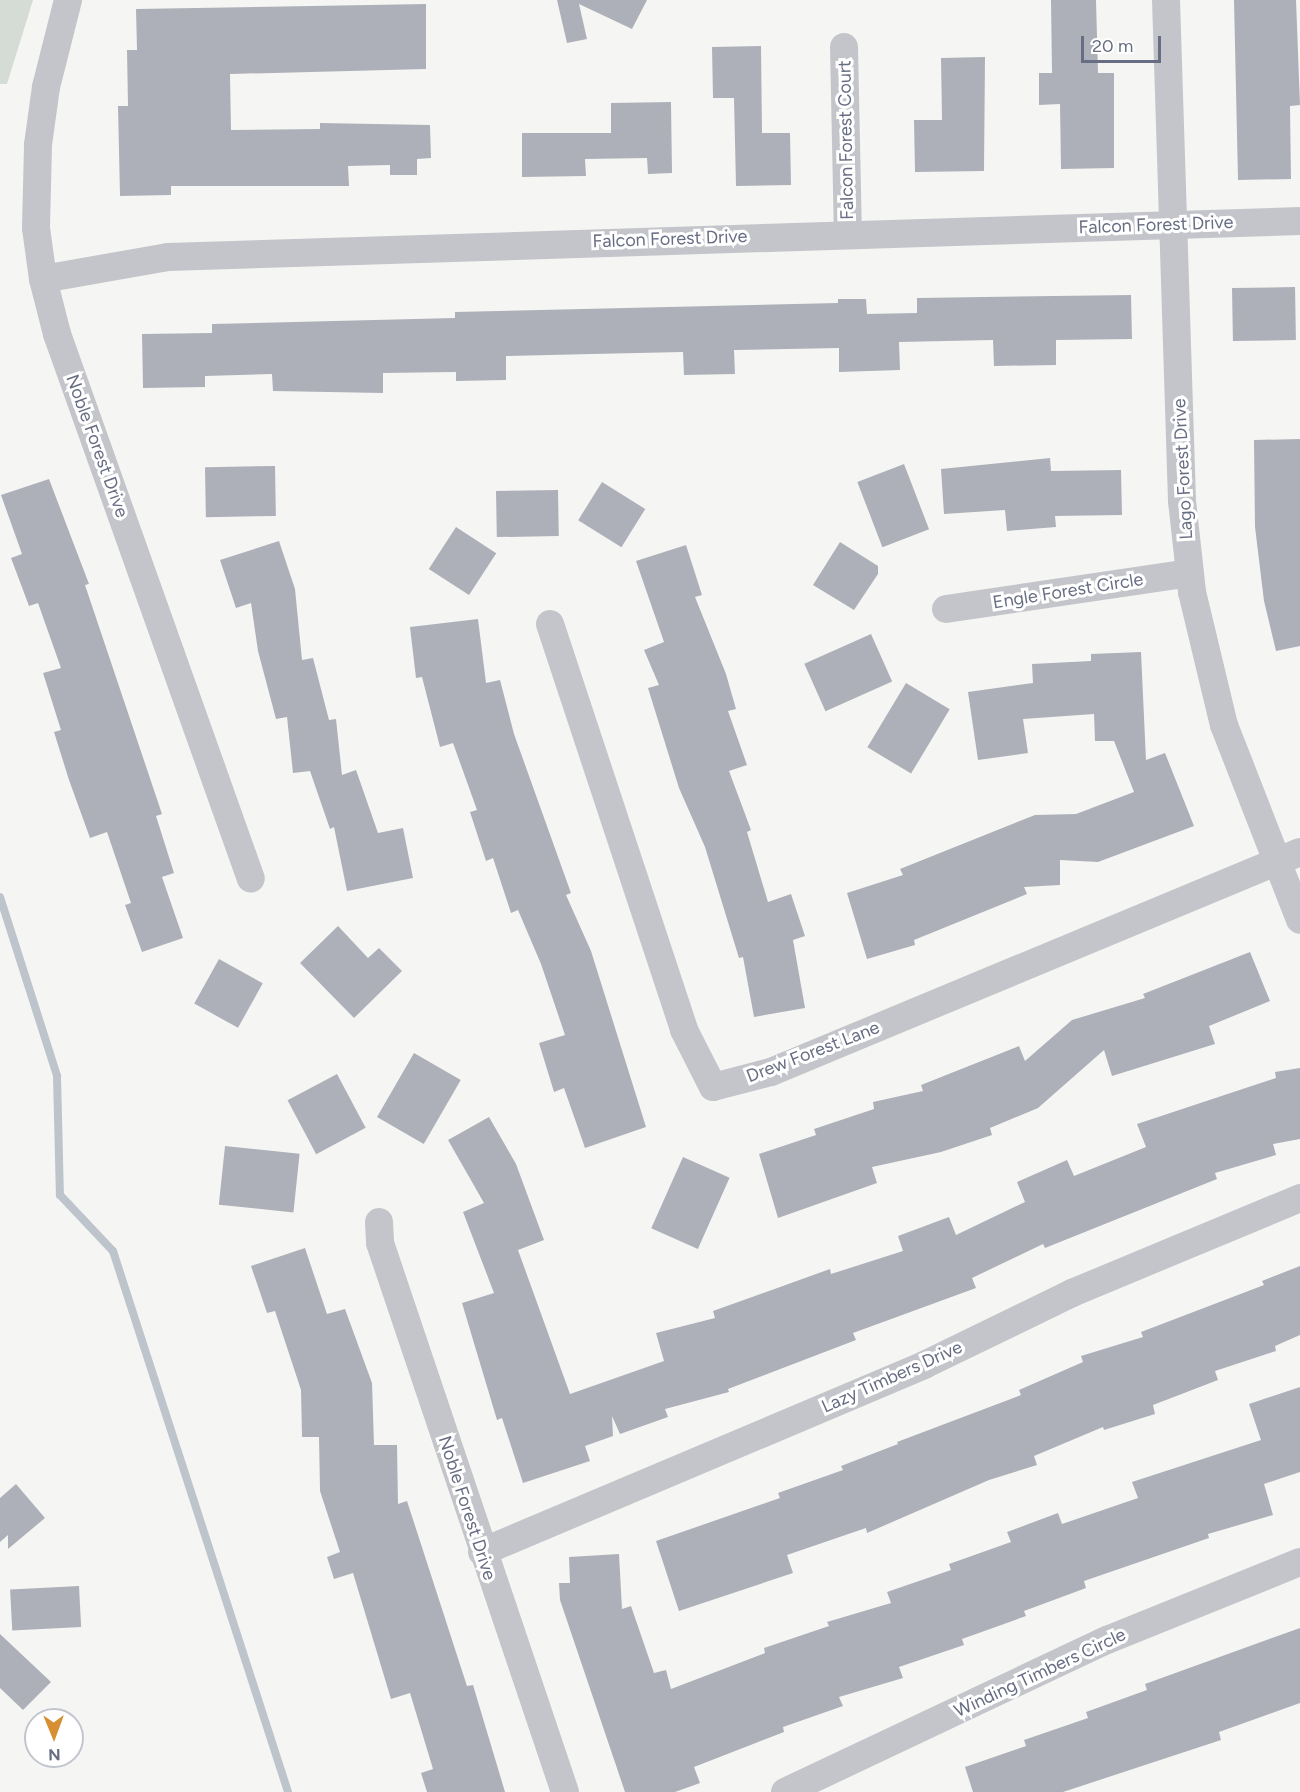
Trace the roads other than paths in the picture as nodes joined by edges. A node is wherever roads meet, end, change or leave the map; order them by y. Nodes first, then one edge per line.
1 (68, 0) edge
2 (1166, 0) edge
3 (844, 46) dead end
4 (1300, 221) edge
5 (1174, 224) junction
6 (848, 233) junction
7 (42, 279) junction
8 (1189, 573) junction
9 (946, 609) dead end
10 (550, 624) dead end
11 (1288, 858) edge
12 (251, 879) dead end
13 (1300, 920) edge
14 (1300, 1198) edge
15 (379, 1222) dead end
16 (482, 1552) junction
17 (1300, 1562) edge
18 (565, 1792) edge
19 (784, 1792) edge

1 - 7 street, Noble Forest Drive
2 - 5 street, Lago Forest Drive
3 - 6 street, Falcon Forest Court
4 - 5 street, Falcon Forest Drive
5 - 6 street, Falcon Forest Drive
5 - 8 street, Lago Forest Drive
6 - 7 street, Falcon Forest Drive
7 - 12 street, Noble Forest Drive
8 - 9 street, Engle Forest Circle
8 - 11 street, Lago Forest Drive
10 - 11 street, Drew Forest Lane
11 - 13 street, Lago Forest Drive
14 - 16 street, Lazy Timbers Drive
15 - 16 street, Noble Forest Drive
16 - 18 street, Noble Forest Drive
17 - 19 street, Winding Timbers Circle

